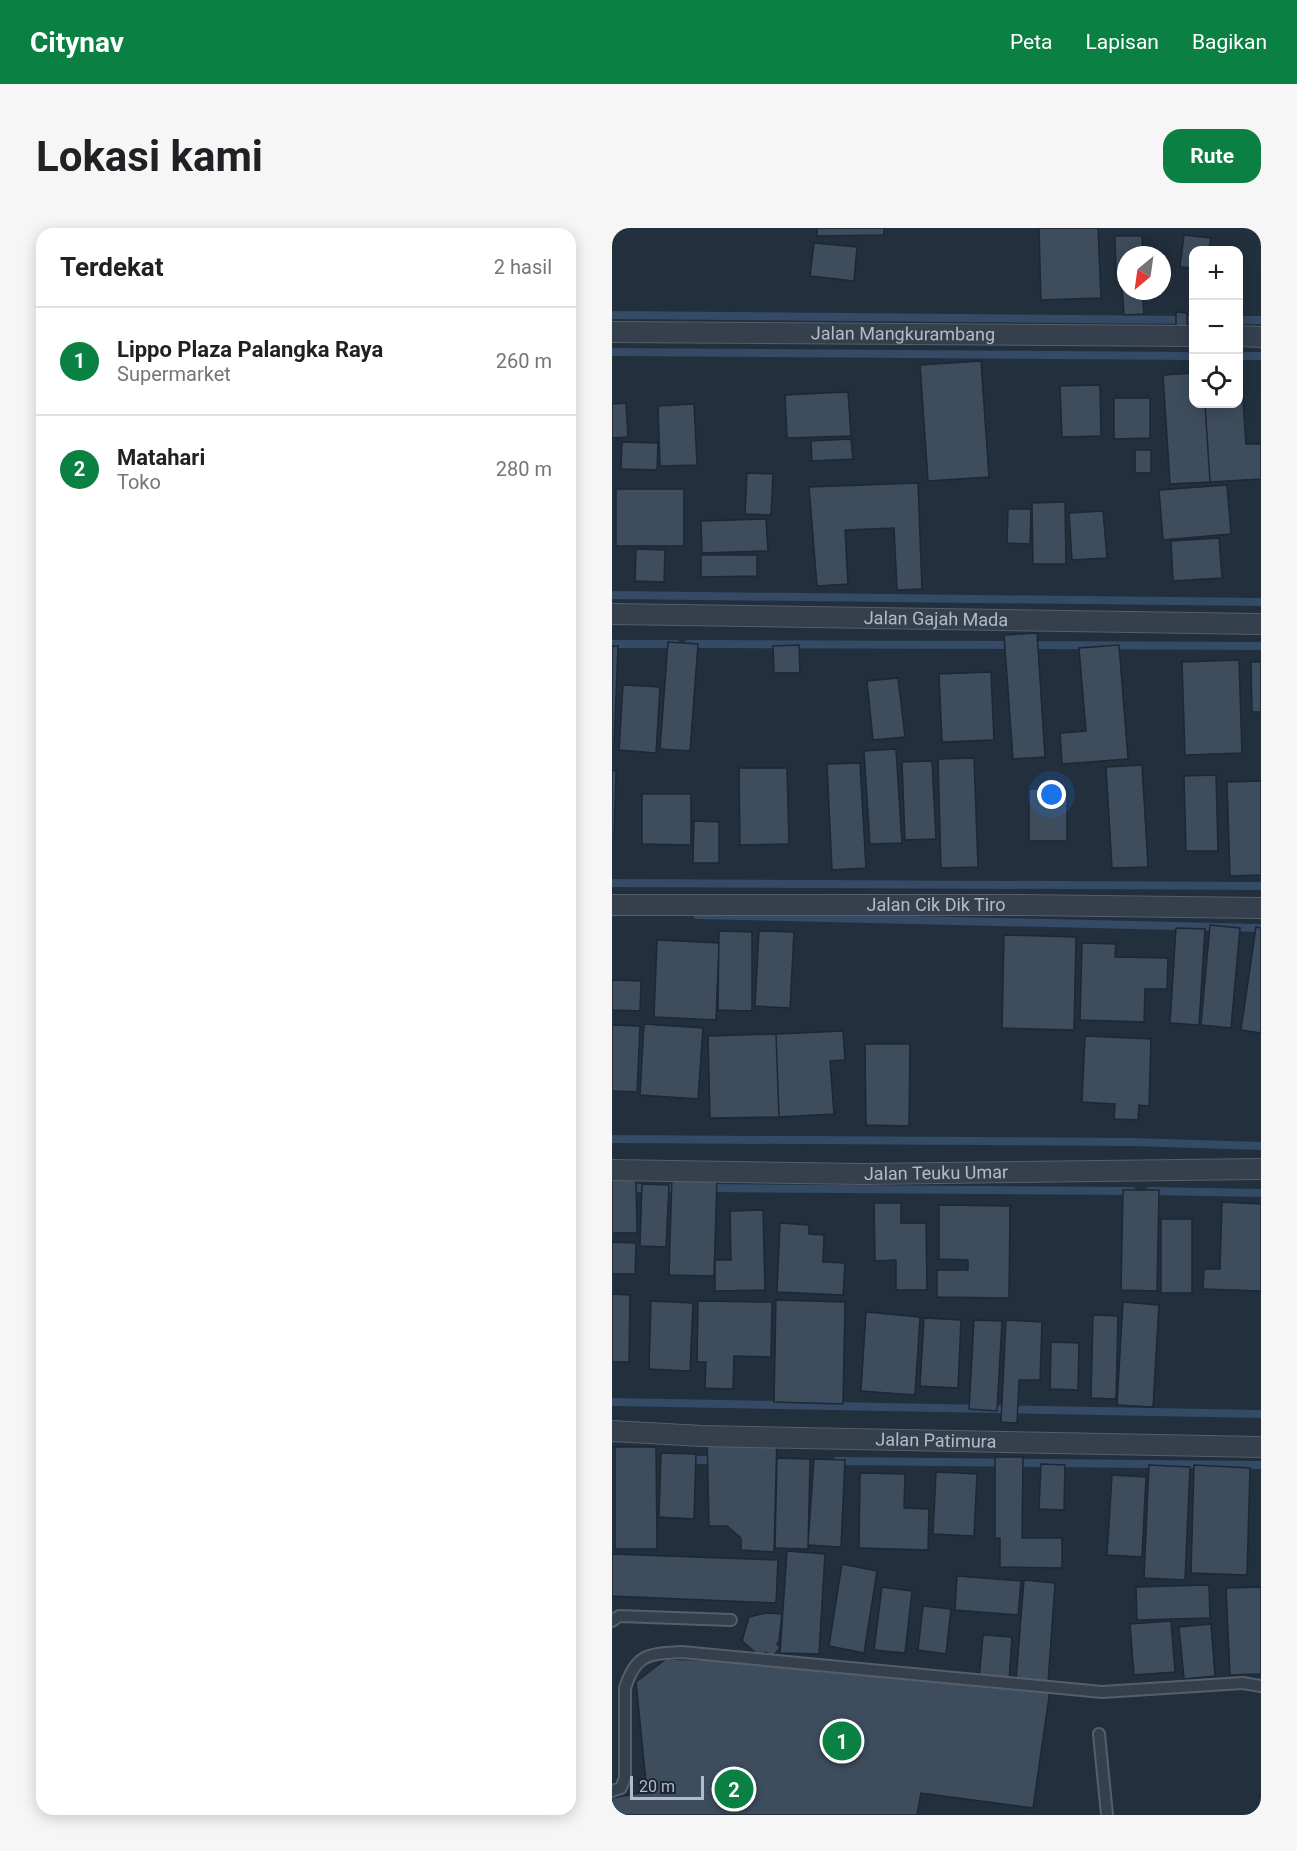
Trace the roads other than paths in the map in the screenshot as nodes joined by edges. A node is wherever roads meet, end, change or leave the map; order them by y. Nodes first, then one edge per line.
1 (612, 332) edge
2 (1189, 336) edge
3 (1243, 336) edge
4 (1261, 337) edge
5 (612, 614) edge
6 (1261, 624) edge
7 (612, 905) edge
8 (1261, 908) edge
9 (1261, 1169) edge
10 (612, 1170) edge
11 (612, 1431) edge
12 (1261, 1447) edge
13 (731, 1620) dead end
14 (612, 1621) edge
15 (1261, 1686) edge
16 (1099, 1734) dead end
17 (612, 1791) edge
18 (1107, 1815) edge

1 - 2 street, Jalan Mangkurambang
3 - 4 street
5 - 6 street, Jalan Gajah Mada
7 - 8 street, Jalan Cik Dik Tiro
9 - 10 street, Jalan Teuku Umar
11 - 12 street, Jalan Patimura
13 - 14 lane
15 - 17 lane
16 - 18 lane

